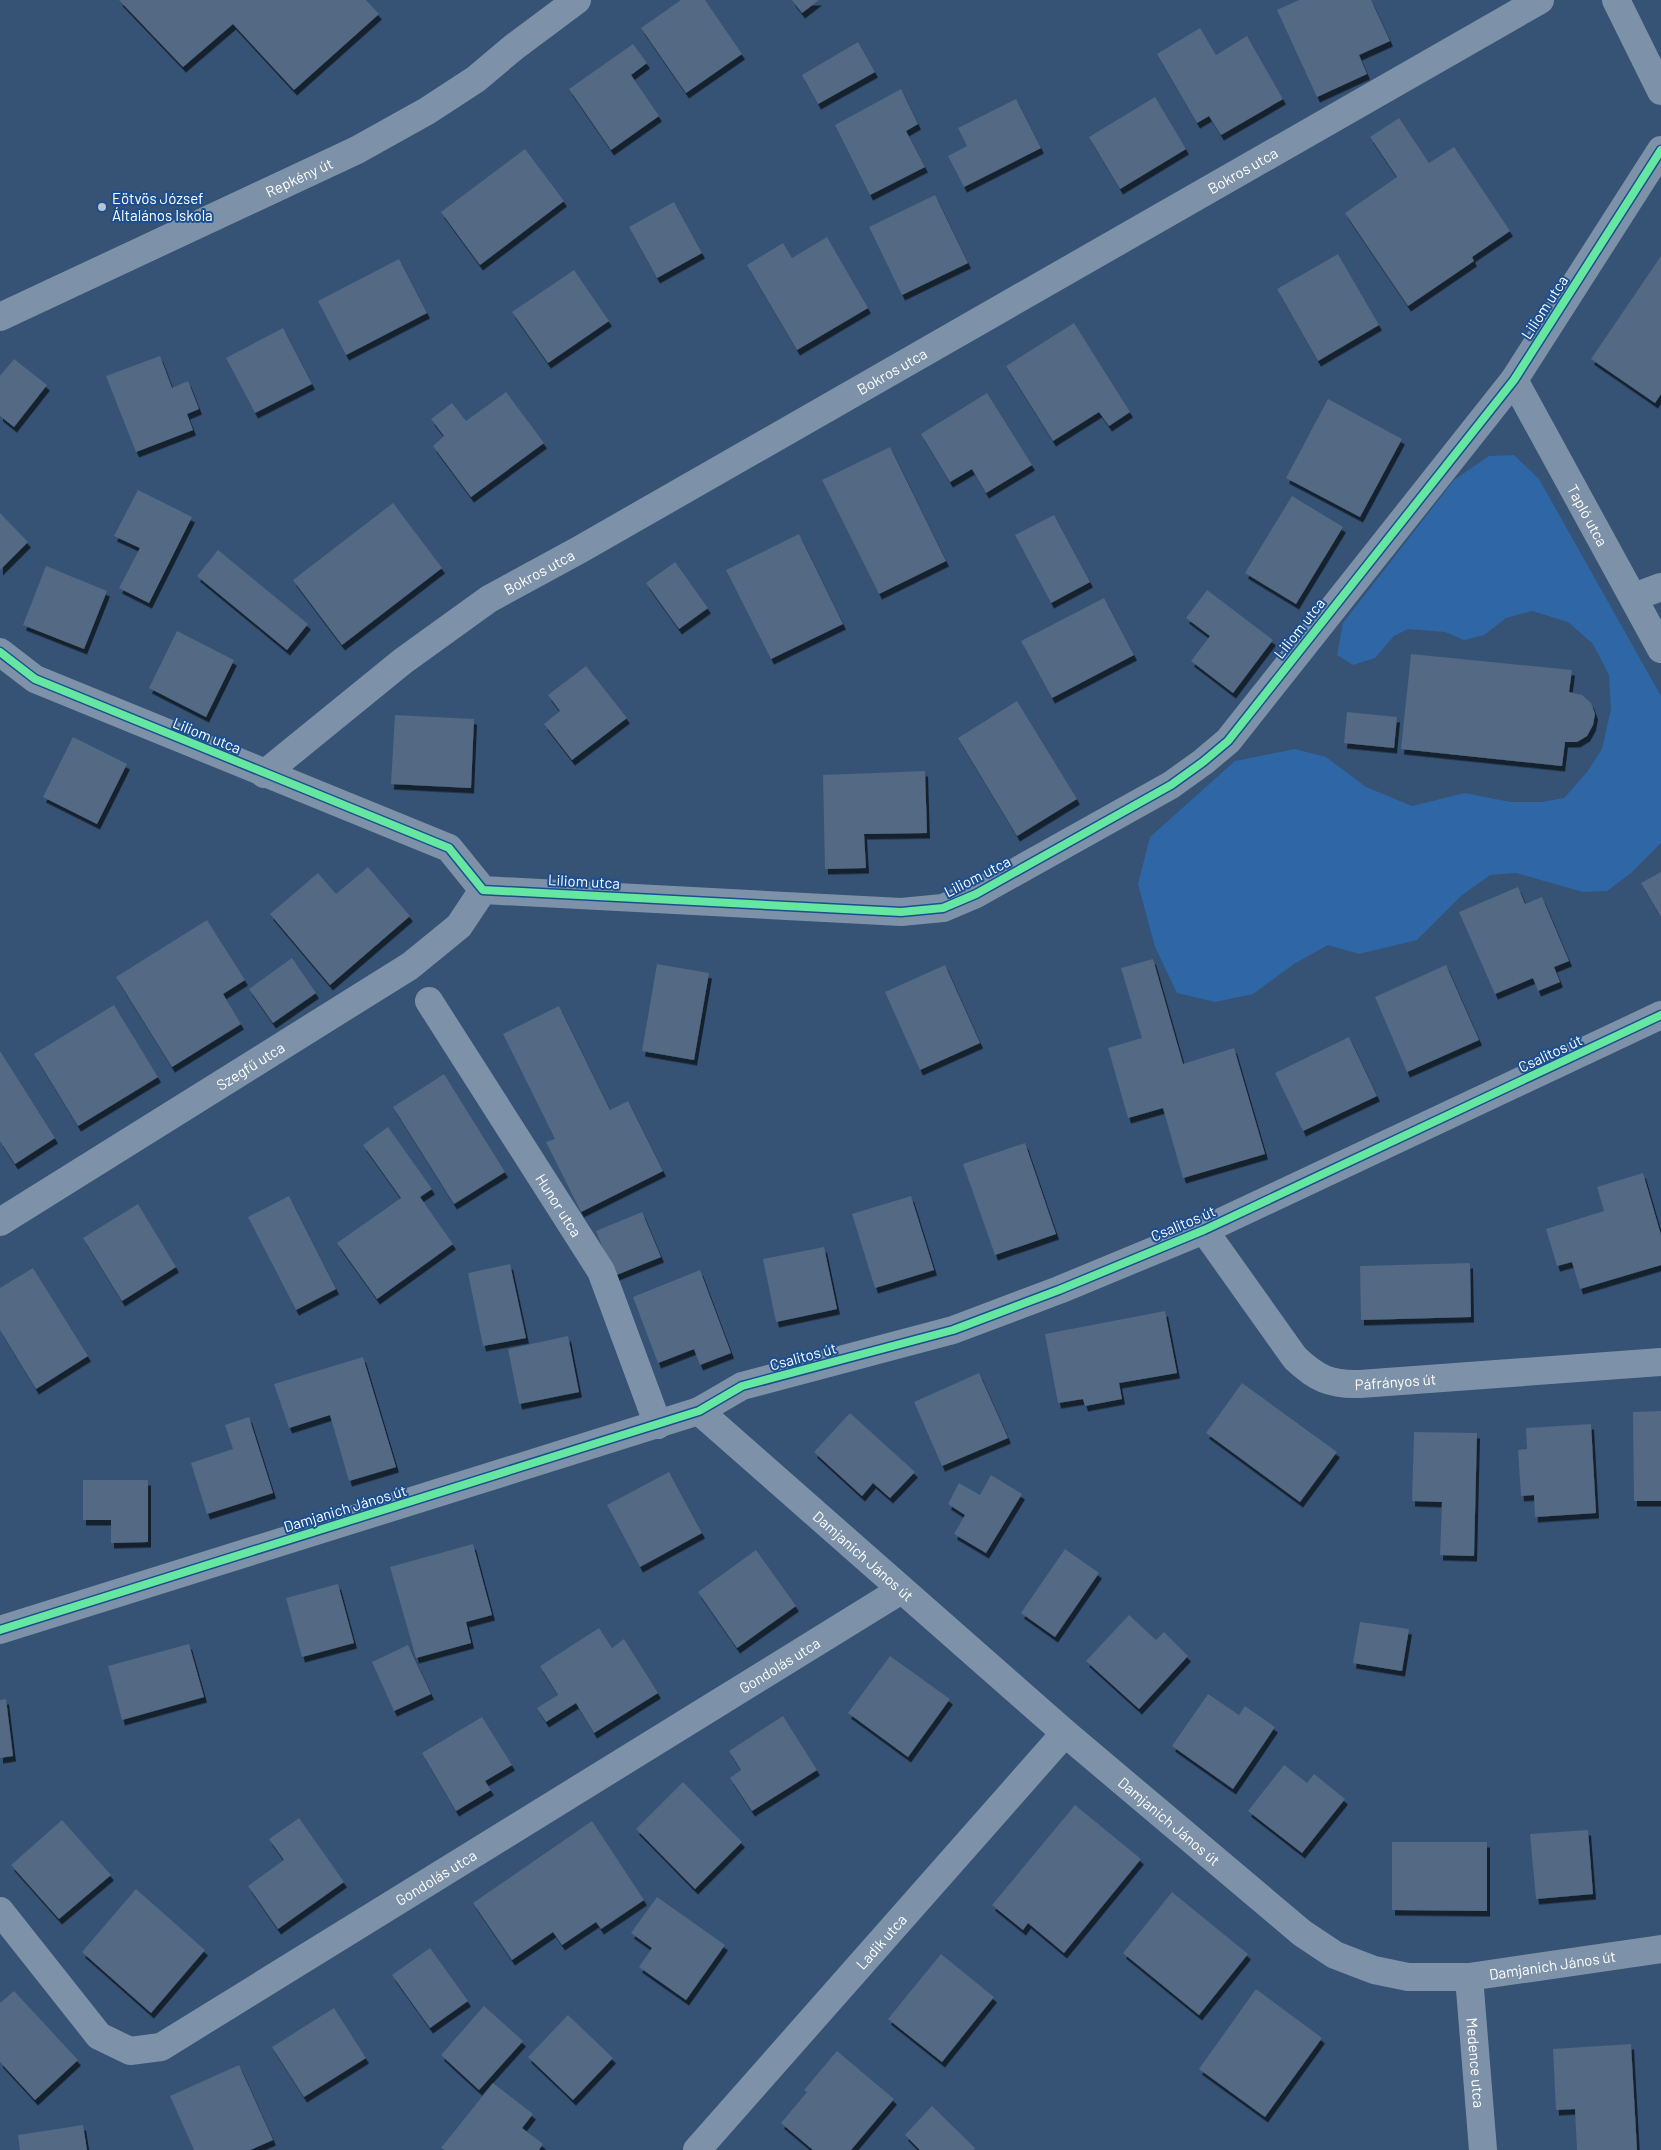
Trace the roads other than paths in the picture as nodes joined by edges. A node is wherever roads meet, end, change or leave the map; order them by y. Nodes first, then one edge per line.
1 (577, 0) edge
2 (1540, 0) edge
3 (1616, 0) edge
4 (1661, 91) edge
5 (1661, 150) edge
6 (0, 318) edge
7 (1514, 380) junction
8 (1661, 587) edge
9 (1634, 597) junction
10 (1661, 649) edge
11 (0, 652) edge
12 (264, 774) junction
13 (483, 890) junction
14 (429, 1001) dead end
15 (1661, 1015) edge
16 (0, 1222) edge
17 (1204, 1230) junction
18 (1661, 1362) edge
19 (699, 1411) junction
20 (658, 1425) junction
21 (901, 1590) junction
22 (0, 1630) edge
23 (1065, 1733) junction
24 (0, 1911) edge
25 (1661, 1949) edge
26 (1469, 1976) junction
27 (697, 2150) edge
28 (1483, 2150) edge

1 - 6 street, Repkény út
2 - 12 street, Bokros utca
3 - 4 street
5 - 7 street, Liliom utca
7 - 9 street, Tapló utca
7 - 13 street, Liliom utca
8 - 9 street
9 - 10 street, Tapló utca
11 - 12 street, Liliom utca
12 - 13 street, Liliom utca
13 - 16 street, Szegfű utca
14 - 20 street, Hunor utca
15 - 17 street, Csalitos út
17 - 18 street, Páfrányos út
17 - 19 street, Csalitos út
19 - 20 street, Damjanich János út
19 - 21 street, Damjanich János út
20 - 22 street, Damjanich János út
21 - 23 street, Damjanich János út
21 - 24 street, Gondolás utca
23 - 26 street, Damjanich János út
23 - 27 street, Ladik utca
25 - 26 street, Damjanich János út
26 - 28 street, Medence utca

